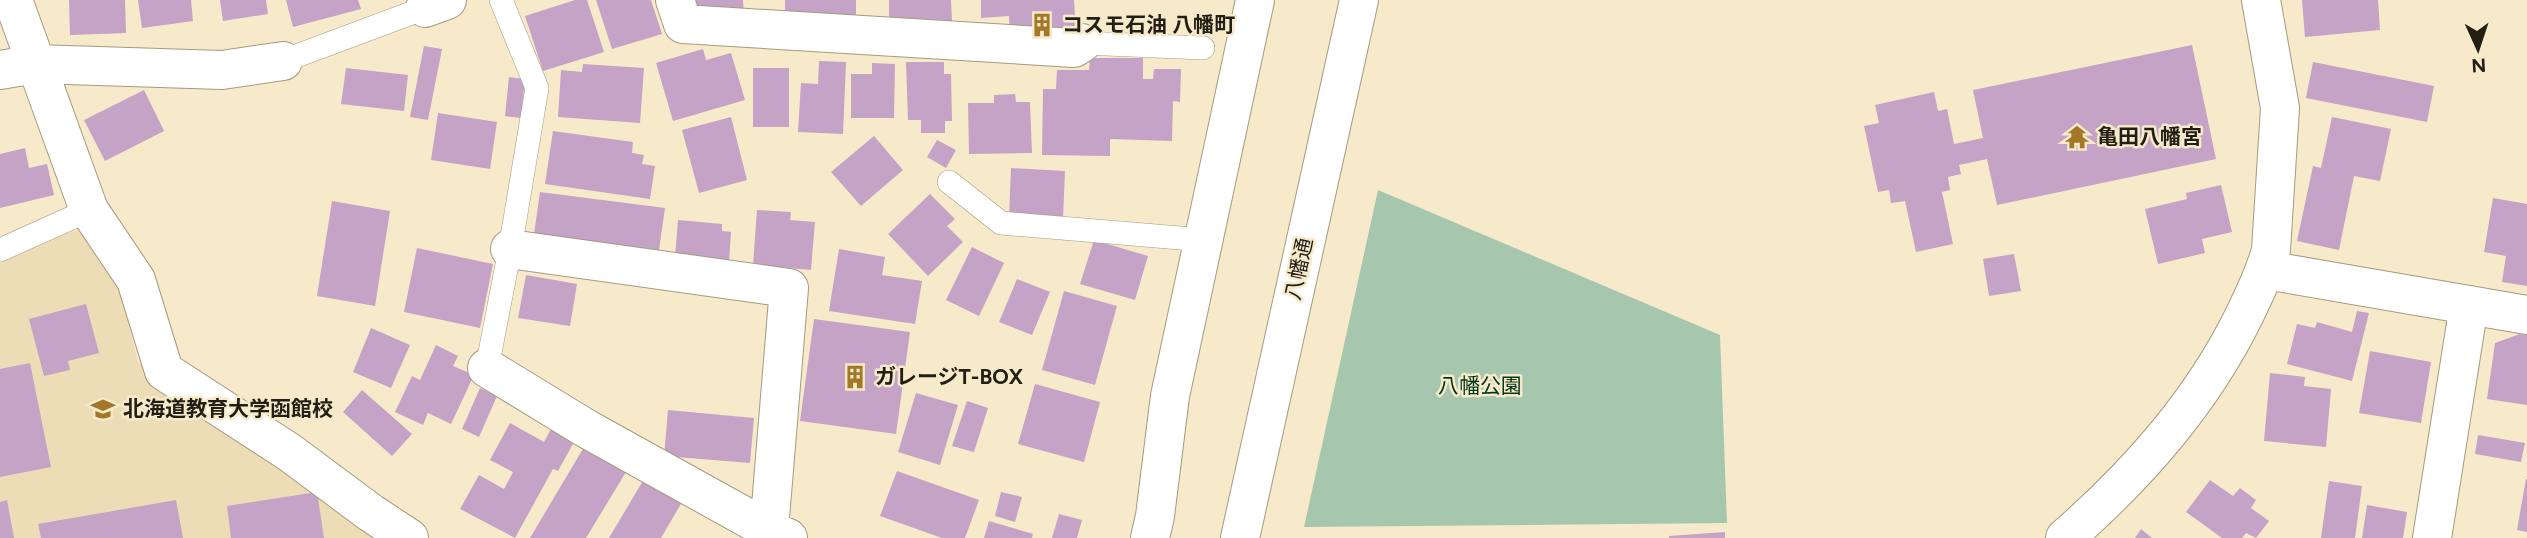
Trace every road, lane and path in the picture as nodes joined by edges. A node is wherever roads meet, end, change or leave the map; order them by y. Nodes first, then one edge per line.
1 (13, 0) edge
2 (501, 0) edge
3 (676, 0) edge
4 (1255, 0) edge
5 (1359, 0) edge
6 (2261, 0) edge
7 (436, 4) edge
8 (1082, 43) joint
9 (1203, 48) dead end
10 (283, 61) joint
11 (18, 67) edge
12 (950, 182) dead end
13 (89, 210) junction
14 (1203, 240) junction
15 (510, 249) junction
16 (0, 250) edge
17 (2266, 270) junction
18 (2469, 305) junction
19 (2527, 315) edge
20 (487, 368) joint
21 (373, 525) edge
22 (778, 534) edge
23 (409, 538) edge
24 (1150, 538) edge
25 (1240, 538) edge
26 (2065, 538) edge
27 (2432, 538) edge

1 - 11 street
2 - 15 lane
3 - 8 street
4 - 14 street
5 - 25 street, 八幡通
6 - 17 street
7 - 10 lane
8 - 9 lane
10 - 11 street
11 - 13 street
12 - 14 lane
13 - 16 lane
13 - 21 street
14 - 24 street
15 - 20 lane
15 - 22 street
17 - 18 street
17 - 26 street
18 - 19 street
18 - 27 street
20 - 22 street
21 - 23 street

